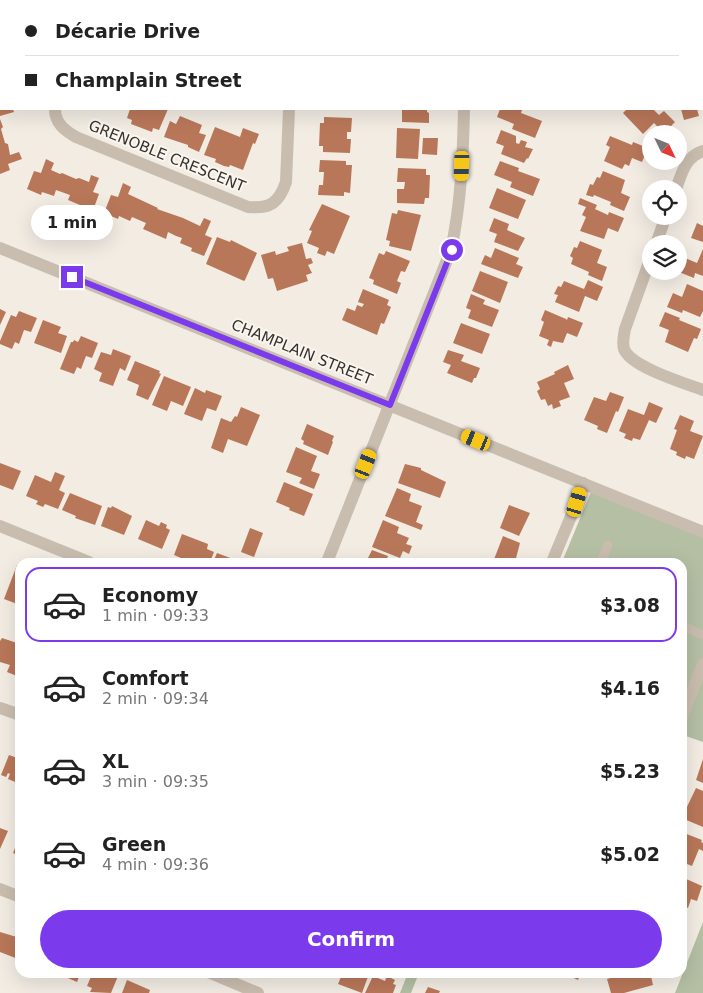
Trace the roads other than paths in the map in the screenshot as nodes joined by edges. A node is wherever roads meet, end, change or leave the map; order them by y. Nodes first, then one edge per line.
1 (55, 110) edge
2 (289, 110) edge
3 (464, 110) edge
4 (703, 151) edge
5 (679, 180) edge
6 (0, 248) edge
7 (643, 280) edge
8 (703, 390) edge
9 (390, 405) junction
10 (583, 483) junction
11 (0, 526) edge
12 (703, 532) edge
13 (608, 544) dead end
14 (79, 558) edge
15 (329, 558) edge
16 (554, 558) edge
17 (603, 558) edge
18 (687, 628) edge
19 (703, 635) edge
20 (703, 664) edge
21 (687, 704) edge
22 (0, 708) edge
23 (15, 713) edge
24 (0, 889) edge
25 (15, 895) edge
26 (222, 978) edge
27 (258, 993) edge

1 - 2 street, GRENOBLE CRESCENT
3 - 9 street
4 - 5 street
6 - 9 street, CHAMPLAIN STREET
7 - 8 street
9 - 10 street, CHAMPLAIN STREET
9 - 15 street
10 - 12 street, CHAMPLAIN STREET
10 - 16 street
11 - 14 street
13 - 17 lane
18 - 19 lane
20 - 21 street
22 - 23 street
24 - 25 street
26 - 27 street

